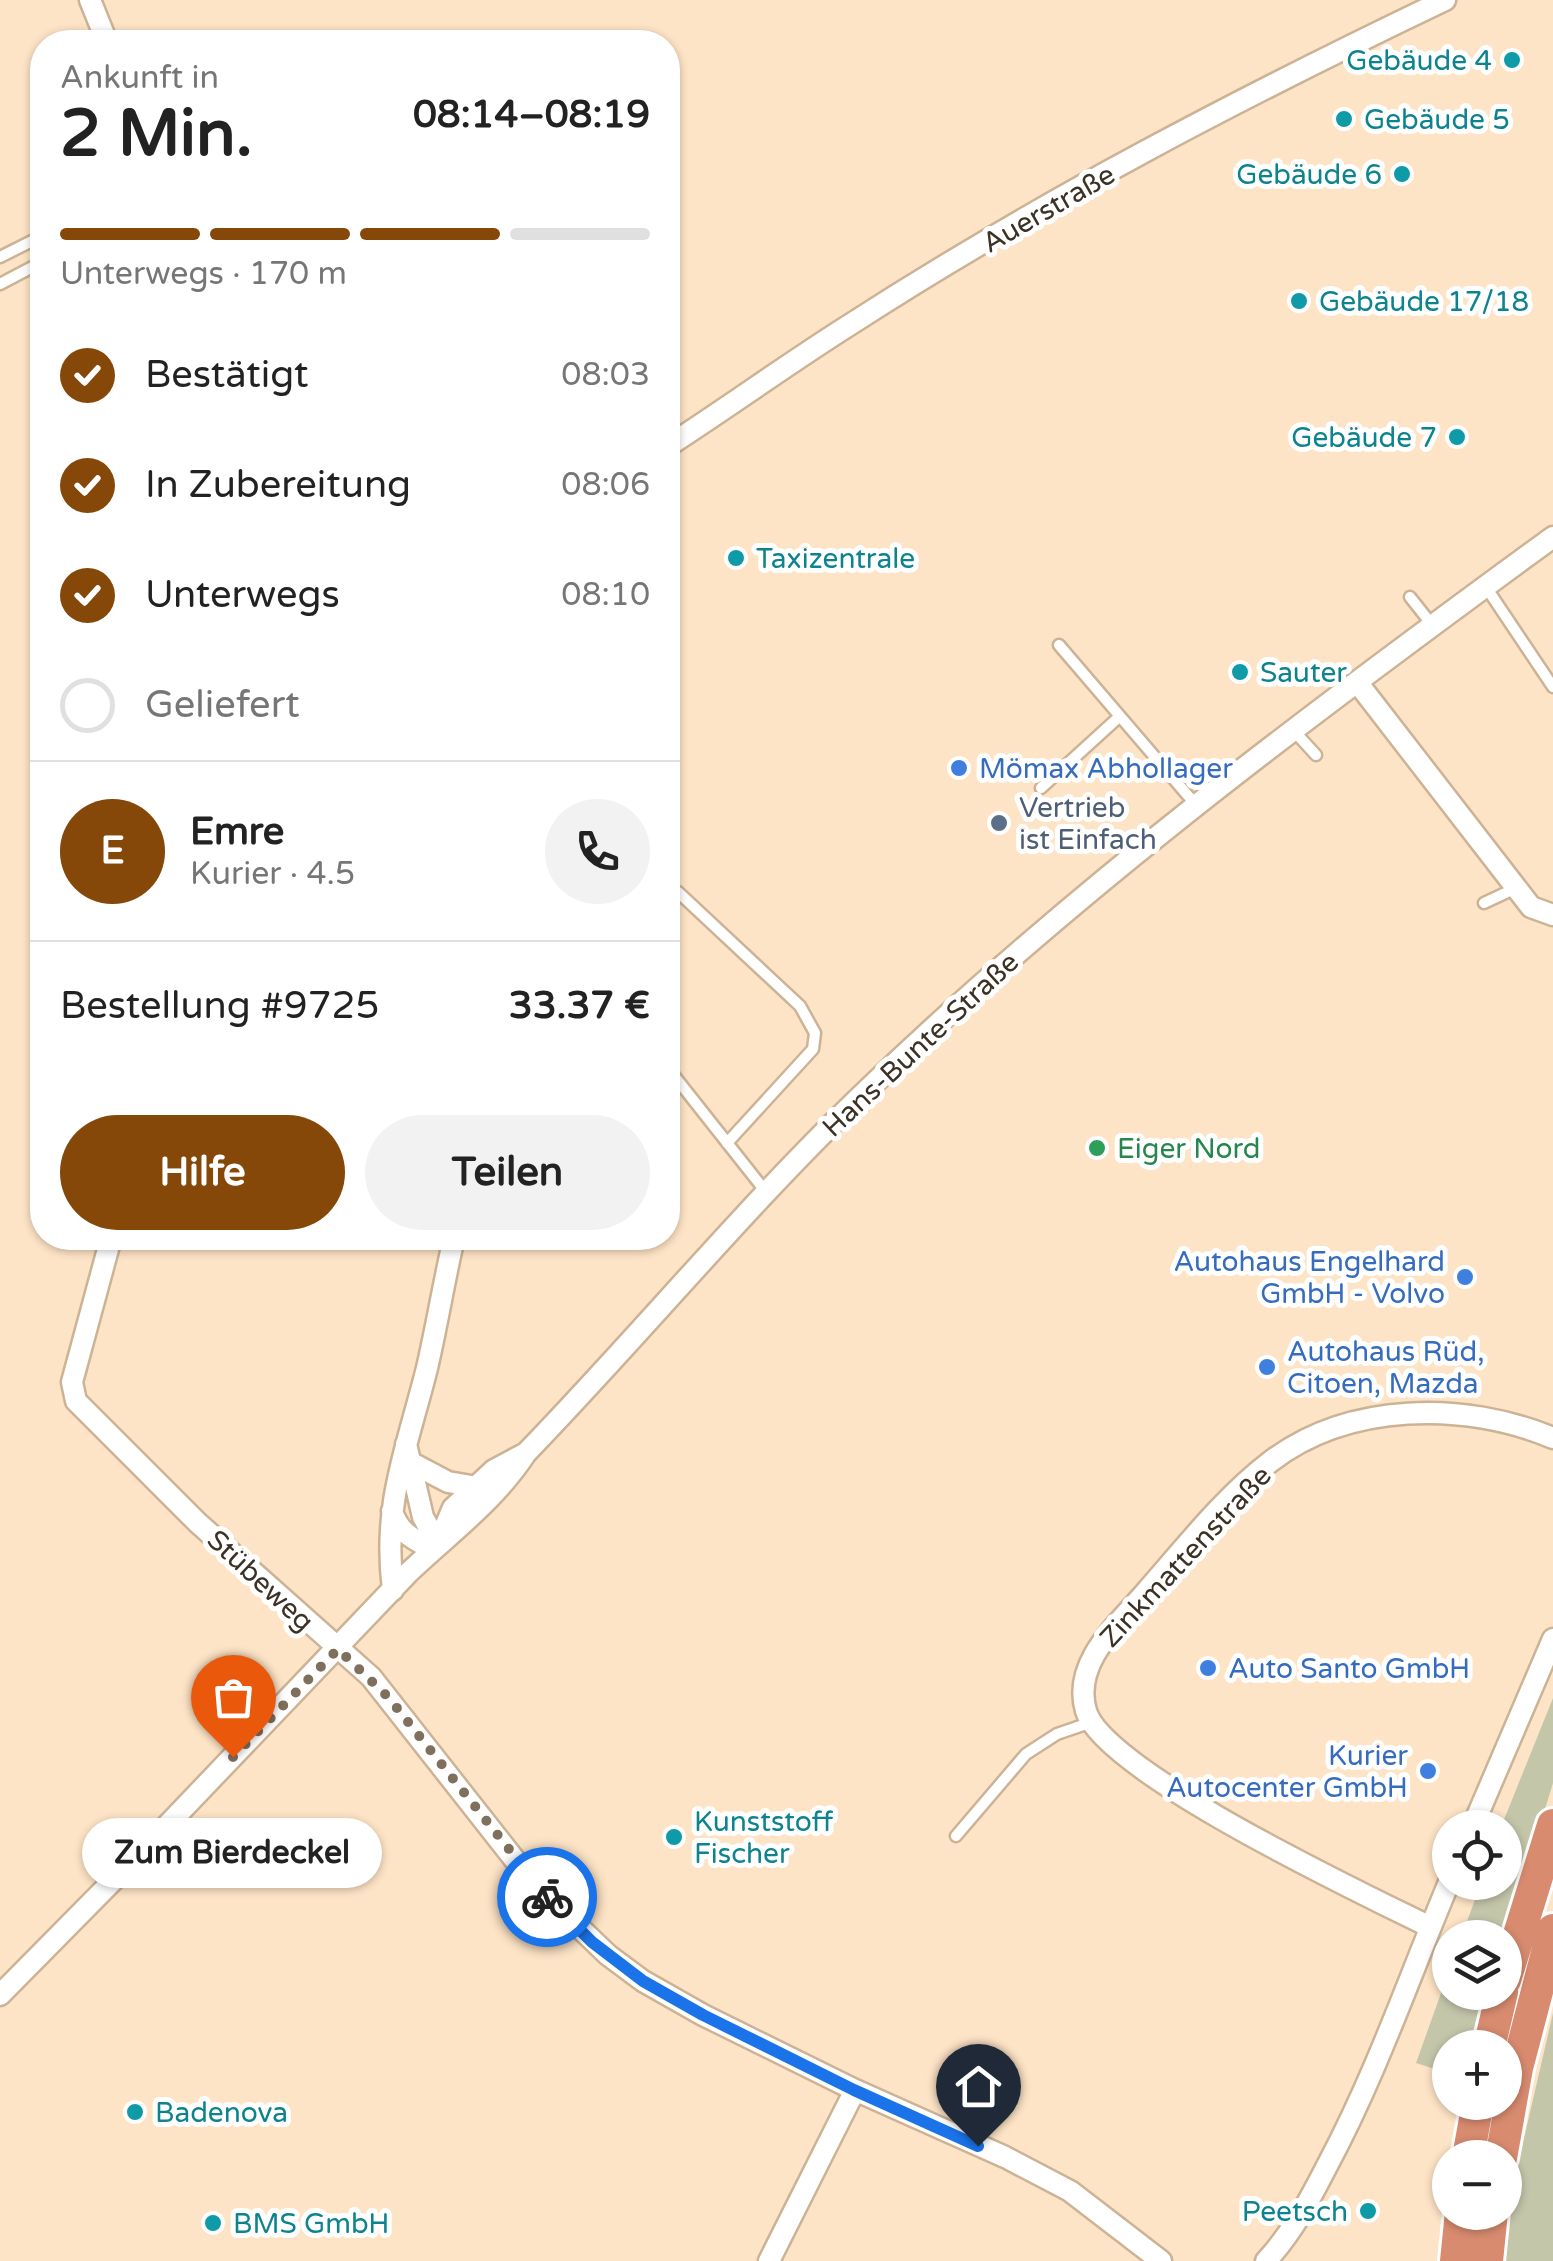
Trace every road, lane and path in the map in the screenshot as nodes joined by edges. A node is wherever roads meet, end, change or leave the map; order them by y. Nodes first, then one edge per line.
1 (90, 0) edge
2 (1444, 0) edge
3 (103, 30) edge
4 (30, 242) edge
5 (0, 258) edge
6 (30, 268) edge
7 (0, 284) edge
8 (680, 438) edge
9 (1553, 537) edge
10 (1485, 586) junction
11 (1410, 597) dead end
12 (1433, 627) junction
13 (1059, 645) dead end
14 (1358, 682) junction
15 (1553, 686) edge
16 (1120, 716) junction
17 (1294, 730) junction
18 (1316, 755) dead end
19 (1041, 788) dead end
20 (1196, 805) junction
21 (1517, 888) junction
22 (680, 894) edge
23 (1484, 903) dead end
24 (1553, 916) edge
25 (680, 1083) edge
26 (727, 1142) junction
27 (767, 1193) junction
28 (108, 1250) edge
29 (451, 1250) edge
30 (1553, 1438) edge
31 (409, 1452) junction
32 (526, 1453) junction
33 (477, 1487) junction
34 (392, 1509) junction
35 (435, 1546) junction
36 (394, 1590) junction
37 (1553, 1640) edge
38 (338, 1649) junction
39 (1092, 1722) junction
40 (1480, 1810) edge
41 (1553, 1825) edge
42 (956, 1836) dead end
43 (1441, 1900) edge
44 (1522, 1925) edge
45 (1430, 1927) junction
46 (1553, 1930) edge
47 (0, 1994) edge
48 (854, 2090) junction
49 (1504, 2140) edge
50 (1459, 2230) edge
51 (1490, 2230) edge
52 (769, 2261) edge
53 (1160, 2261) edge
54 (1266, 2261) edge
55 (1456, 2261) edge
56 (1487, 2261) edge

1 - 3 street
2 - 8 street, Auerstraße
4 - 5 lane
6 - 7 lane
9 - 10 street, Hans-Bunte-Straße
10 - 12 street, Hans-Bunte-Straße
10 - 15 lane
11 - 12 lane
12 - 14 street, Hans-Bunte-Straße
13 - 16 lane
14 - 17 street, Hans-Bunte-Straße
14 - 21 street
16 - 19 lane
16 - 20 lane
17 - 18 lane
17 - 20 street, Hans-Bunte-Straße
20 - 27 street, Hans-Bunte-Straße
21 - 23 lane
21 - 24 street
22 - 26 lane
25 - 26 lane
26 - 27 lane
27 - 32 street, Hans-Bunte-Straße
28 - 38 street, Stübeweg
29 - 31 street
30 - 39 street, Zinkmattenstraße
31 - 33 street
31 - 34 street
31 - 35 street
32 - 33 street, Hans-Bunte-Straße
32 - 35 street, Hans-Bunte-Straße
33 - 35 street, Hans-Bunte-Straße
34 - 35 street
34 - 36 street
35 - 36 street, Hans-Bunte-Straße
36 - 38 street, Hans-Bunte-Straße
37 - 40 street
38 - 47 street, Hans-Bunte-Straße
38 - 48 street, Stübeweg
39 - 42 lane
39 - 45 street
41 - 44 highway
43 - 45 street
45 - 54 street
46 - 49 highway
48 - 52 street
48 - 53 street, Stübeweg
50 - 55 highway
51 - 56 highway

